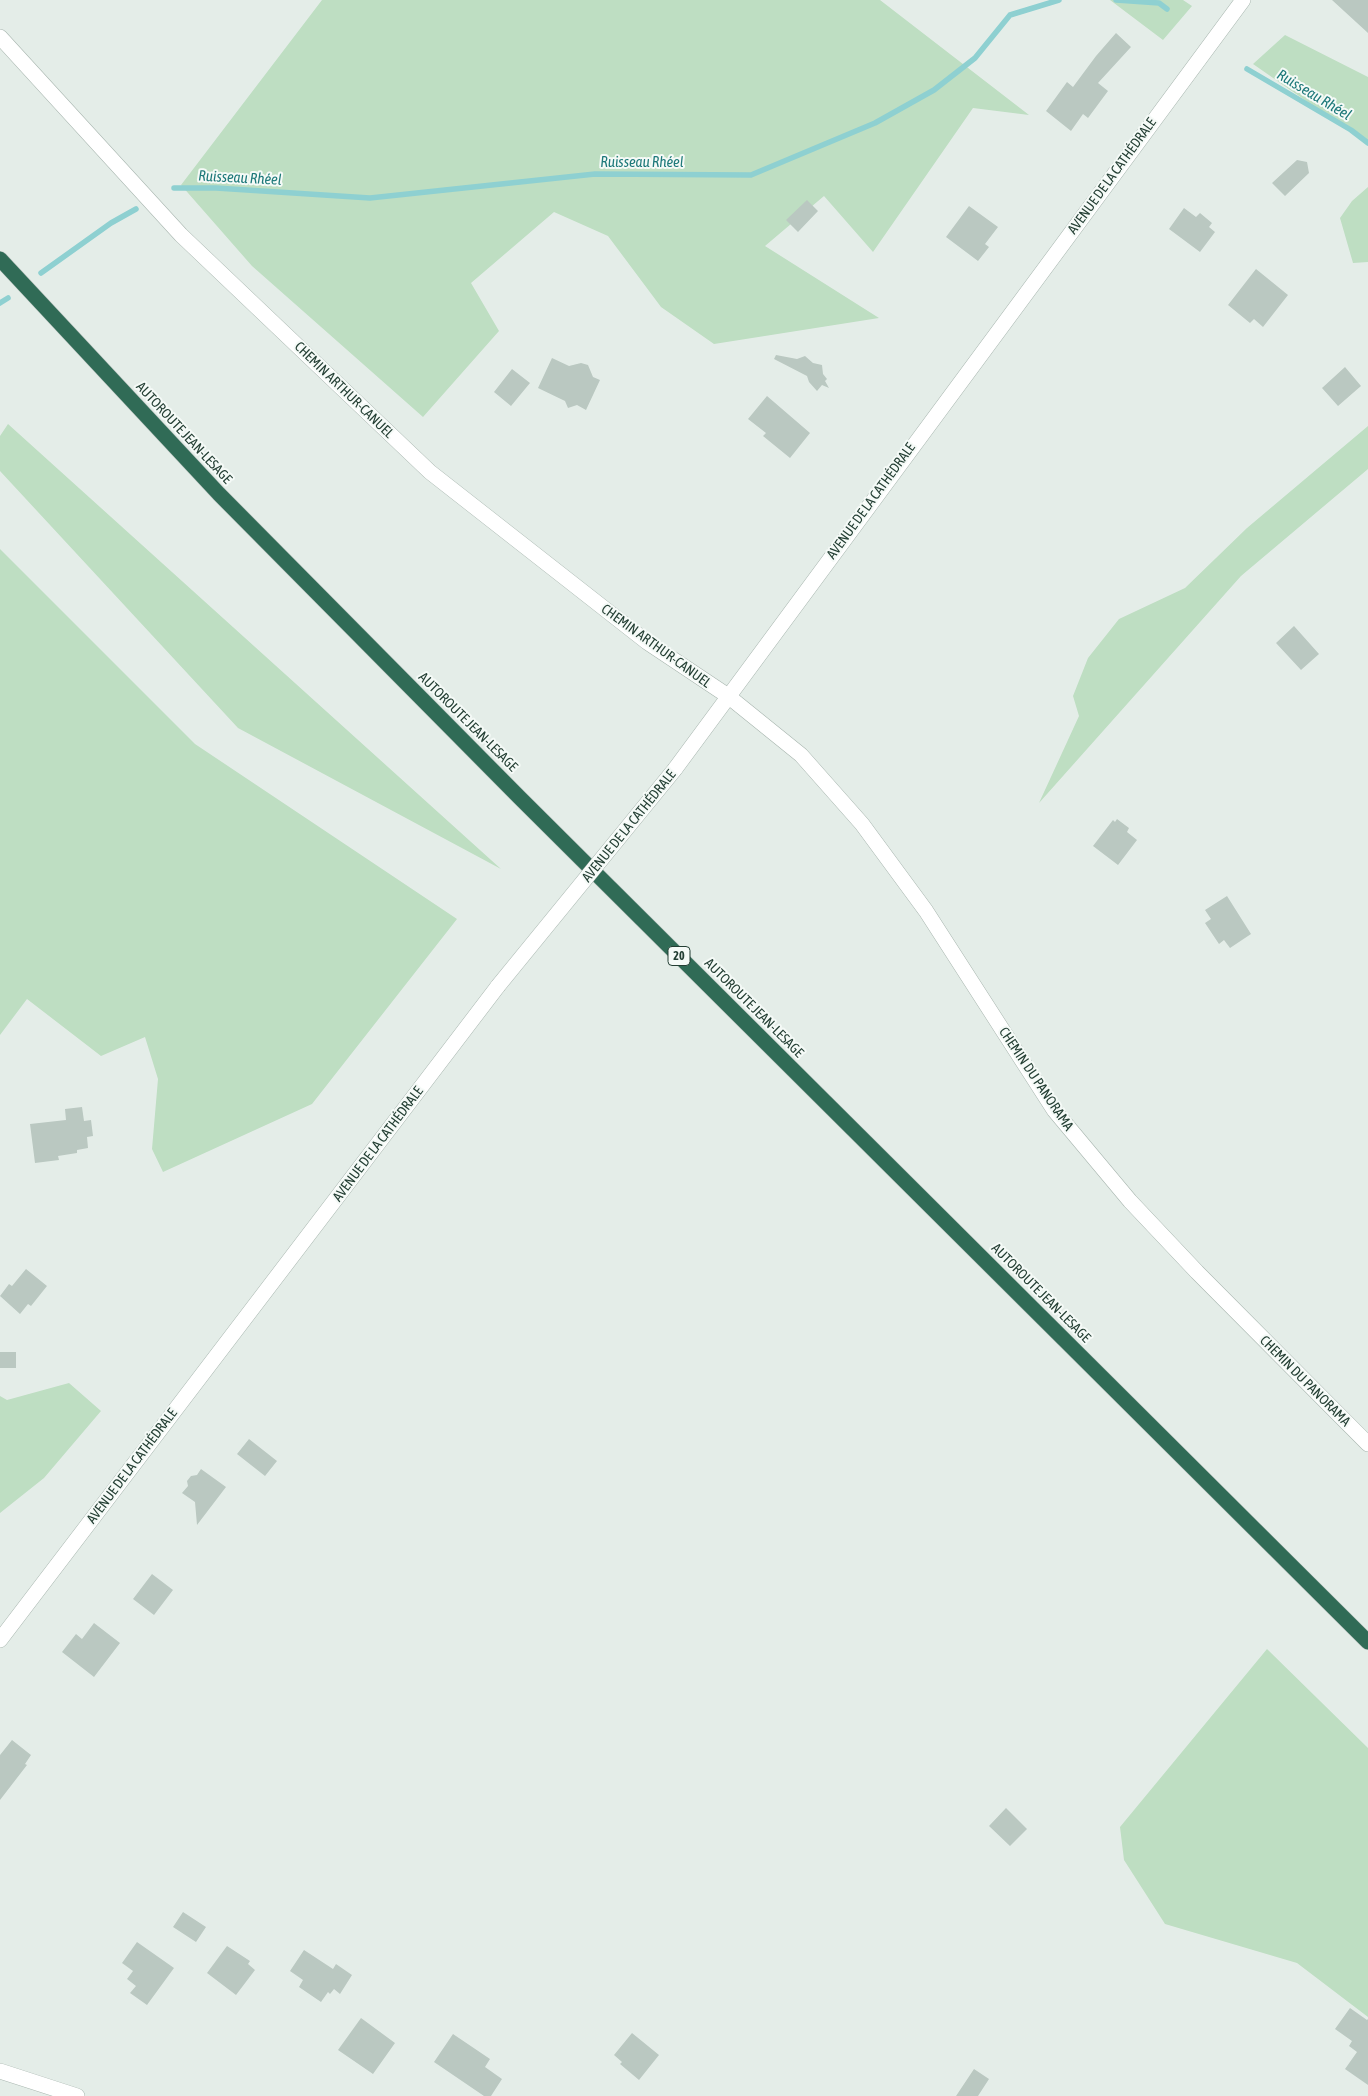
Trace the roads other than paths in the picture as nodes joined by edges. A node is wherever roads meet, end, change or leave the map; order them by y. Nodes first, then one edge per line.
1 (1243, 0) edge
2 (0, 37) edge
3 (0, 259) edge
4 (728, 696) junction
5 (1368, 1444) edge
6 (0, 1640) edge
7 (1368, 1642) edge
8 (0, 2071) edge
9 (71, 2095) edge

1 - 4 street, AVENUE DE LA CATHÉDRALE
2 - 4 street, CHEMIN ARTHUR-CANUEL
3 - 7 highway, AUTOROUTE JEAN-LESAGE / 20
4 - 5 street, CHEMIN DU PANORAMA
4 - 6 street, AVENUE DE LA CATHÉDRALE, bridge
8 - 9 street

